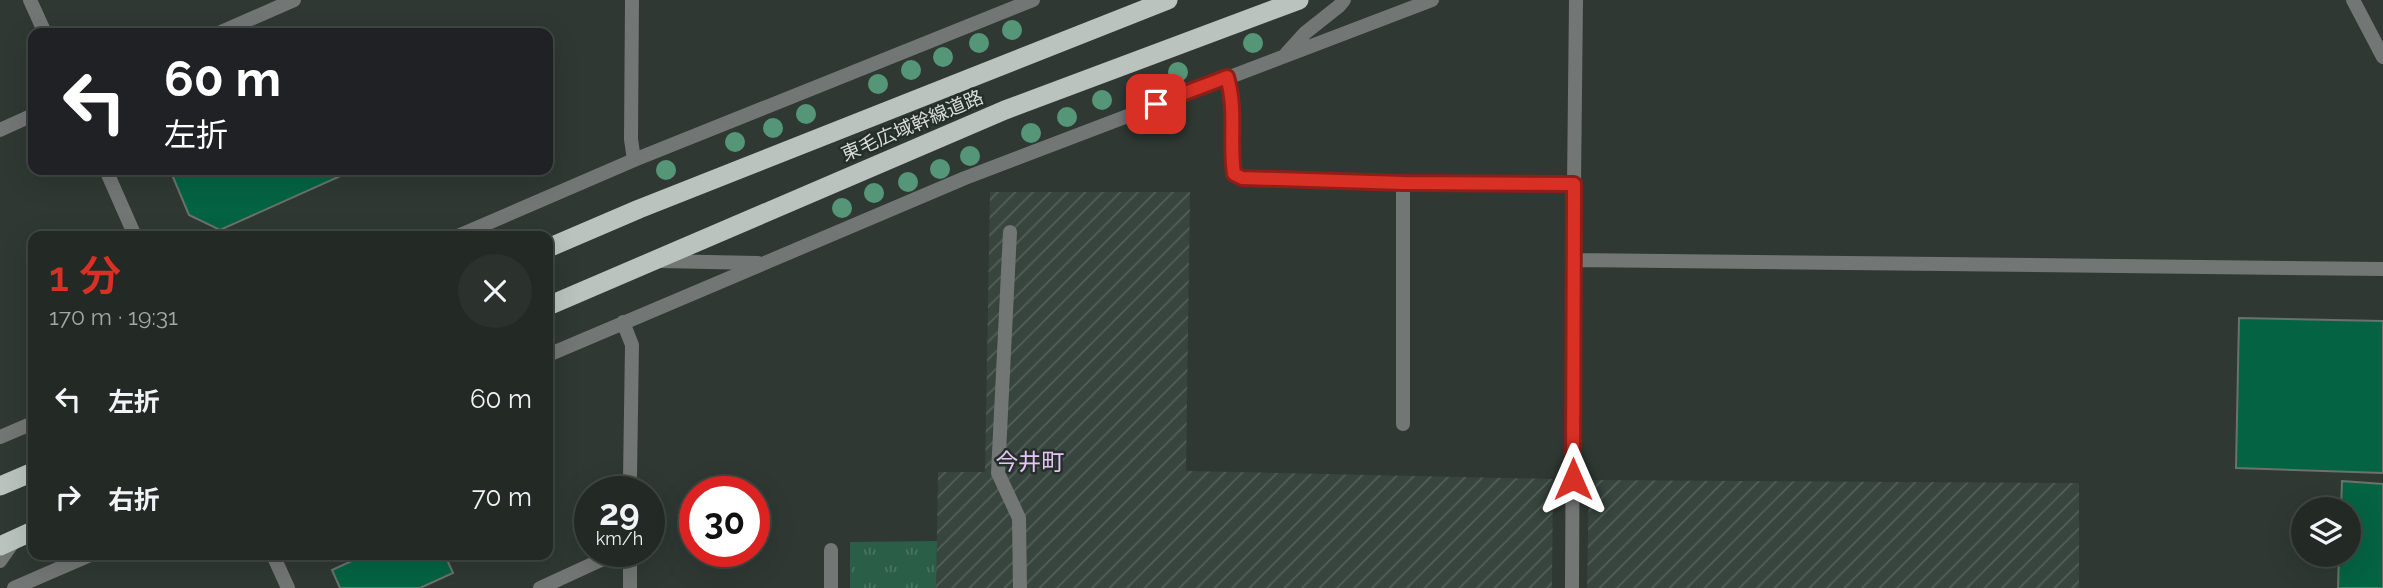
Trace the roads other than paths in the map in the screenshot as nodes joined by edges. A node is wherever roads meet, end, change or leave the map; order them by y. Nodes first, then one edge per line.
1 (30, 0) edge
2 (294, 0) edge
3 (632, 0) edge
4 (1033, 0) edge
5 (1168, 0) edge
6 (1299, 0) edge
7 (1344, 0) edge
8 (1432, 0) edge
9 (1576, 0) edge
10 (2353, 0) edge
11 (43, 28) edge
12 (230, 28) edge
13 (1285, 55) junction
14 (2383, 57) edge
15 (1227, 77) junction
16 (28, 118) edge
17 (0, 130) edge
18 (634, 160) junction
19 (108, 175) edge
20 (1403, 183) junction
21 (1574, 184) junction
22 (133, 231) edge
23 (471, 231) edge
24 (1010, 232) dead end
25 (553, 246) edge
26 (1574, 260) junction
27 (652, 261) junction
28 (763, 264) junction
29 (2383, 269) edge
30 (553, 304) edge
31 (623, 322) junction
32 (553, 353) edge
33 (1403, 424) dead end
34 (28, 425) edge
35 (0, 437) edge
36 (28, 474) edge
37 (630, 476) edge
38 (0, 486) edge
39 (28, 533) edge
40 (7, 543) edge
41 (831, 550) dead end
42 (78, 560) edge
43 (275, 560) edge
44 (0, 561) edge
45 (586, 567) edge
46 (630, 567) edge
47 (14, 588) edge
48 (288, 588) edge
49 (540, 588) edge
50 (629, 588) edge
51 (831, 588) edge
52 (1020, 588) edge
53 (1572, 588) edge

1 - 11 street
2 - 12 street
3 - 18 street
4 - 18 street
5 - 25 highway, 東毛広域幹線道路
6 - 27 highway, 東毛広域幹線道路
7 - 13 street
8 - 13 street
9 - 21 street
10 - 14 street
13 - 15 street
15 - 20 street
15 - 28 street
16 - 17 street
18 - 23 street
19 - 22 street
20 - 21 street
20 - 33 street
21 - 26 street
24 - 52 street
26 - 29 street
26 - 53 street
27 - 28 street
27 - 30 highway, 東毛広域幹線道路
28 - 31 street
31 - 32 street
31 - 37 street
34 - 35 street
36 - 38 highway
39 - 40 highway
40 - 44 street
41 - 51 street
42 - 47 street
43 - 48 street
45 - 49 street
46 - 50 street

